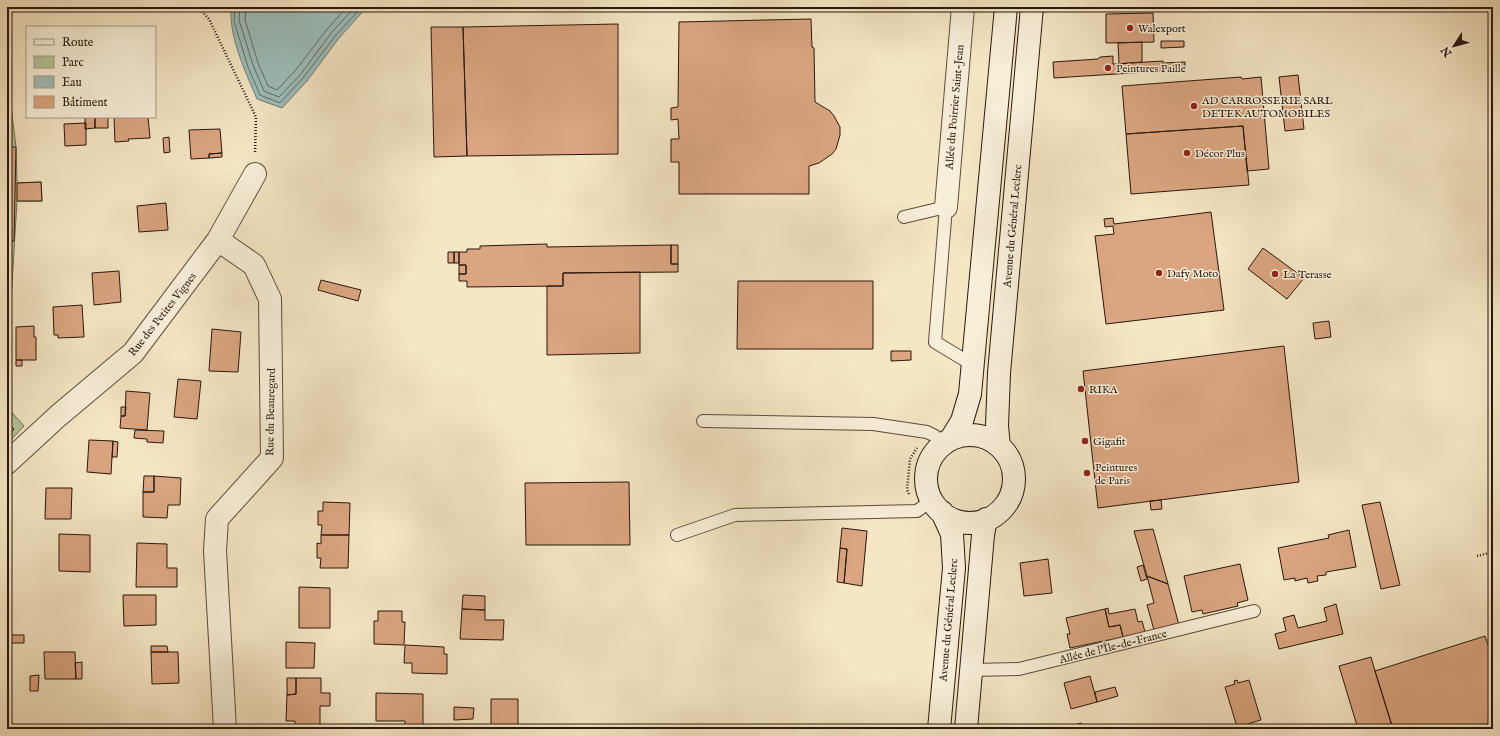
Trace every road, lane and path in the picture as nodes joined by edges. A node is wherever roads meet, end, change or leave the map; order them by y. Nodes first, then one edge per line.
1 (56, 7) edge
2 (80, 7) edge
3 (198, 7) edge
4 (963, 7) edge
5 (1006, 7) edge
6 (1032, 7) edge
7 (255, 174) joint
8 (946, 207) junction
9 (904, 217) dead end
10 (218, 240) junction
11 (973, 365) junction
12 (703, 421) dead end
13 (947, 441) junction
14 (999, 446) junction
15 (7, 464) edge
16 (937, 506) junction
17 (986, 519) junction
18 (677, 535) dead end
19 (1493, 552) edge
20 (1477, 556) dead end
21 (1254, 611) dead end
22 (971, 670) junction
23 (225, 729) edge
24 (939, 729) edge
25 (966, 729) edge

1 - 2 path
3 - 7 path
4 - 8 main road, Allée du Poirrier Saint-Jean
5 - 11 main road, Avenue du Général Leclerc
6 - 14 main road, Avenue du Général Leclerc
7 - 10 main road, Rue des Petites Vignes
8 - 9 lane
8 - 11 lane
10 - 15 main road, Rue des Petites Vignes
10 - 23 main road, Rue du Beauregard
11 - 13 main road, Avenue du Général Leclerc
12 - 13 lane
13 - 14 main road
13 - 16 main road, Avenue du Général Leclerc
14 - 17 main road, Avenue du Général Leclerc
16 - 17 main road, Avenue du Général Leclerc
16 - 18 lane
16 - 24 main road, Avenue du Général Leclerc
17 - 22 main road
19 - 20 path
21 - 22 lane, Allée de l'Île-de-France
22 - 25 main road

